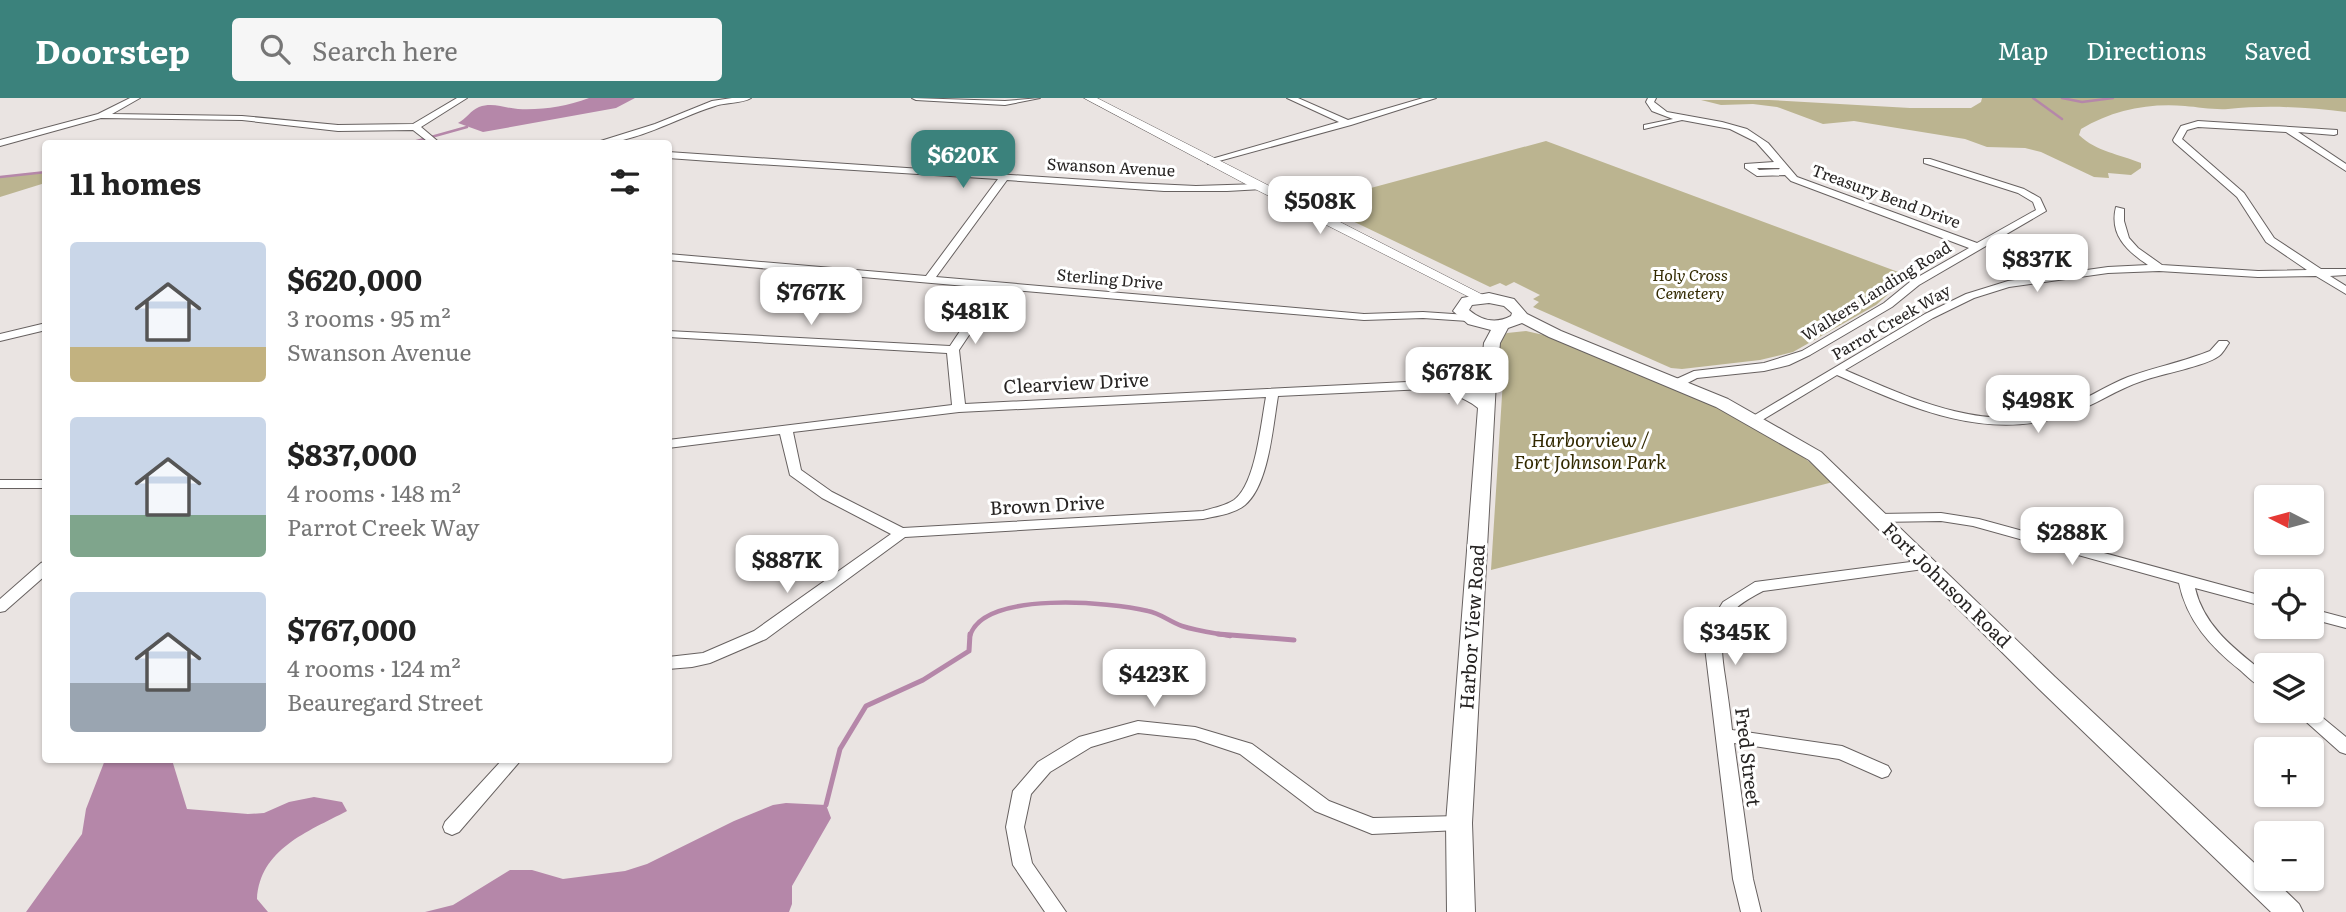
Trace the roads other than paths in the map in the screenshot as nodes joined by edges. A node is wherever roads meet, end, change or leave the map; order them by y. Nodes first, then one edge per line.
1 (136, 98) edge
2 (463, 98) edge
3 (747, 98) edge
4 (916, 98) edge
5 (1036, 98) edge
6 (1089, 98) edge
7 (1291, 98) edge
8 (1432, 98) edge
9 (1653, 98) edge
10 (101, 116) junction
11 (1683, 119) junction
12 (1348, 123) junction
13 (415, 127) junction
14 (1647, 127) dead end
15 (2289, 130) junction
16 (2334, 132) dead end
17 (433, 140) edge
18 (620, 140) edge
19 (0, 143) edge
20 (672, 155) edge
21 (1211, 162) junction
22 (1927, 162) dead end
23 (2346, 168) edge
24 (1005, 177) junction
25 (1259, 187) junction
26 (2119, 209) dead end
27 (1977, 247) junction
28 (672, 257) edge
29 (2159, 268) junction
30 (2319, 272) junction
31 (2346, 272) edge
32 (929, 279) junction
33 (996, 286) junction
34 (2346, 292) edge
35 (1471, 309) junction
36 (42, 327) edge
37 (1506, 327) junction
38 (672, 334) edge
39 (0, 338) edge
40 (2223, 343) dead end
41 (953, 349) junction
42 (1837, 371) junction
43 (1488, 382) junction
44 (1440, 384) junction
45 (1676, 384) junction
46 (1273, 391) junction
47 (1486, 406) junction
48 (959, 408) junction
49 (1754, 419) junction
50 (786, 432) junction
51 (672, 444) edge
52 (0, 484) edge
53 (42, 484) edge
54 (1878, 518) junction
55 (901, 533) junction
56 (1926, 565) junction
57 (42, 570) edge
58 (2186, 581) junction
59 (2254, 599) edge
60 (0, 607) edge
61 (2324, 617) edge
62 (2346, 623) edge
63 (672, 663) edge
64 (2254, 673) edge
65 (2317, 723) edge
66 (1725, 735) junction
67 (2346, 747) edge
68 (509, 763) edge
69 (1882, 771) dead end
70 (1459, 823) junction
71 (452, 827) dead end
72 (1055, 912) edge
73 (1461, 912) edge
74 (1751, 912) edge
75 (2289, 912) edge

1 - 10 street
2 - 13 street
3 - 18 street
4 - 5 street
6 - 21 street
7 - 12 street
8 - 12 street
9 - 11 street, Treasury Bend Drive
10 - 13 street
10 - 19 street
11 - 14 street
11 - 27 street, Treasury Bend Drive
12 - 21 street
13 - 17 street
15 - 16 street
15 - 23 street
15 - 30 street
20 - 24 street, Swanson Avenue
21 - 25 street
22 - 27 street, Walkers Landing Road
24 - 25 street, Swanson Avenue
24 - 32 street
25 - 35 street
26 - 29 street
27 - 45 street, Walkers Landing Road
28 - 32 street, Sterling Drive
29 - 30 street, Parrot Creek Way
29 - 42 street, Parrot Creek Way
30 - 31 street, Parrot Creek Way
30 - 34 street
32 - 33 street, Sterling Drive
33 - 35 street, Sterling Drive
33 - 41 street
35 - 37 main road
35 - 37 main road, Fort Johnson Road
36 - 39 street
37 - 43 main road, Harbor View Road
37 - 45 main road, Fort Johnson Road
38 - 41 street
40 - 42 street
41 - 48 street
42 - 49 street, Parrot Creek Way
43 - 44 street, Clearview Drive
43 - 47 main road, Harbor View Road
44 - 46 street, Clearview Drive
44 - 47 main road
45 - 49 main road, Fort Johnson Road
46 - 48 street, Clearview Drive
46 - 55 street, Brown Drive
47 - 70 main road, Harbor View Road
48 - 50 street, Clearview Drive
49 - 54 main road, Fort Johnson Road
50 - 51 street, Clearview Drive
50 - 55 street
52 - 53 street
54 - 56 main road, Fort Johnson Road
54 - 58 street
55 - 63 street
56 - 66 street, Fred Street
56 - 75 main road, Fort Johnson Road
57 - 60 street
58 - 59 street
58 - 64 street
61 - 62 street
65 - 67 street
66 - 69 street
66 - 74 street, Fred Street
68 - 71 street
70 - 72 street
70 - 73 main road, Harbor View Road

